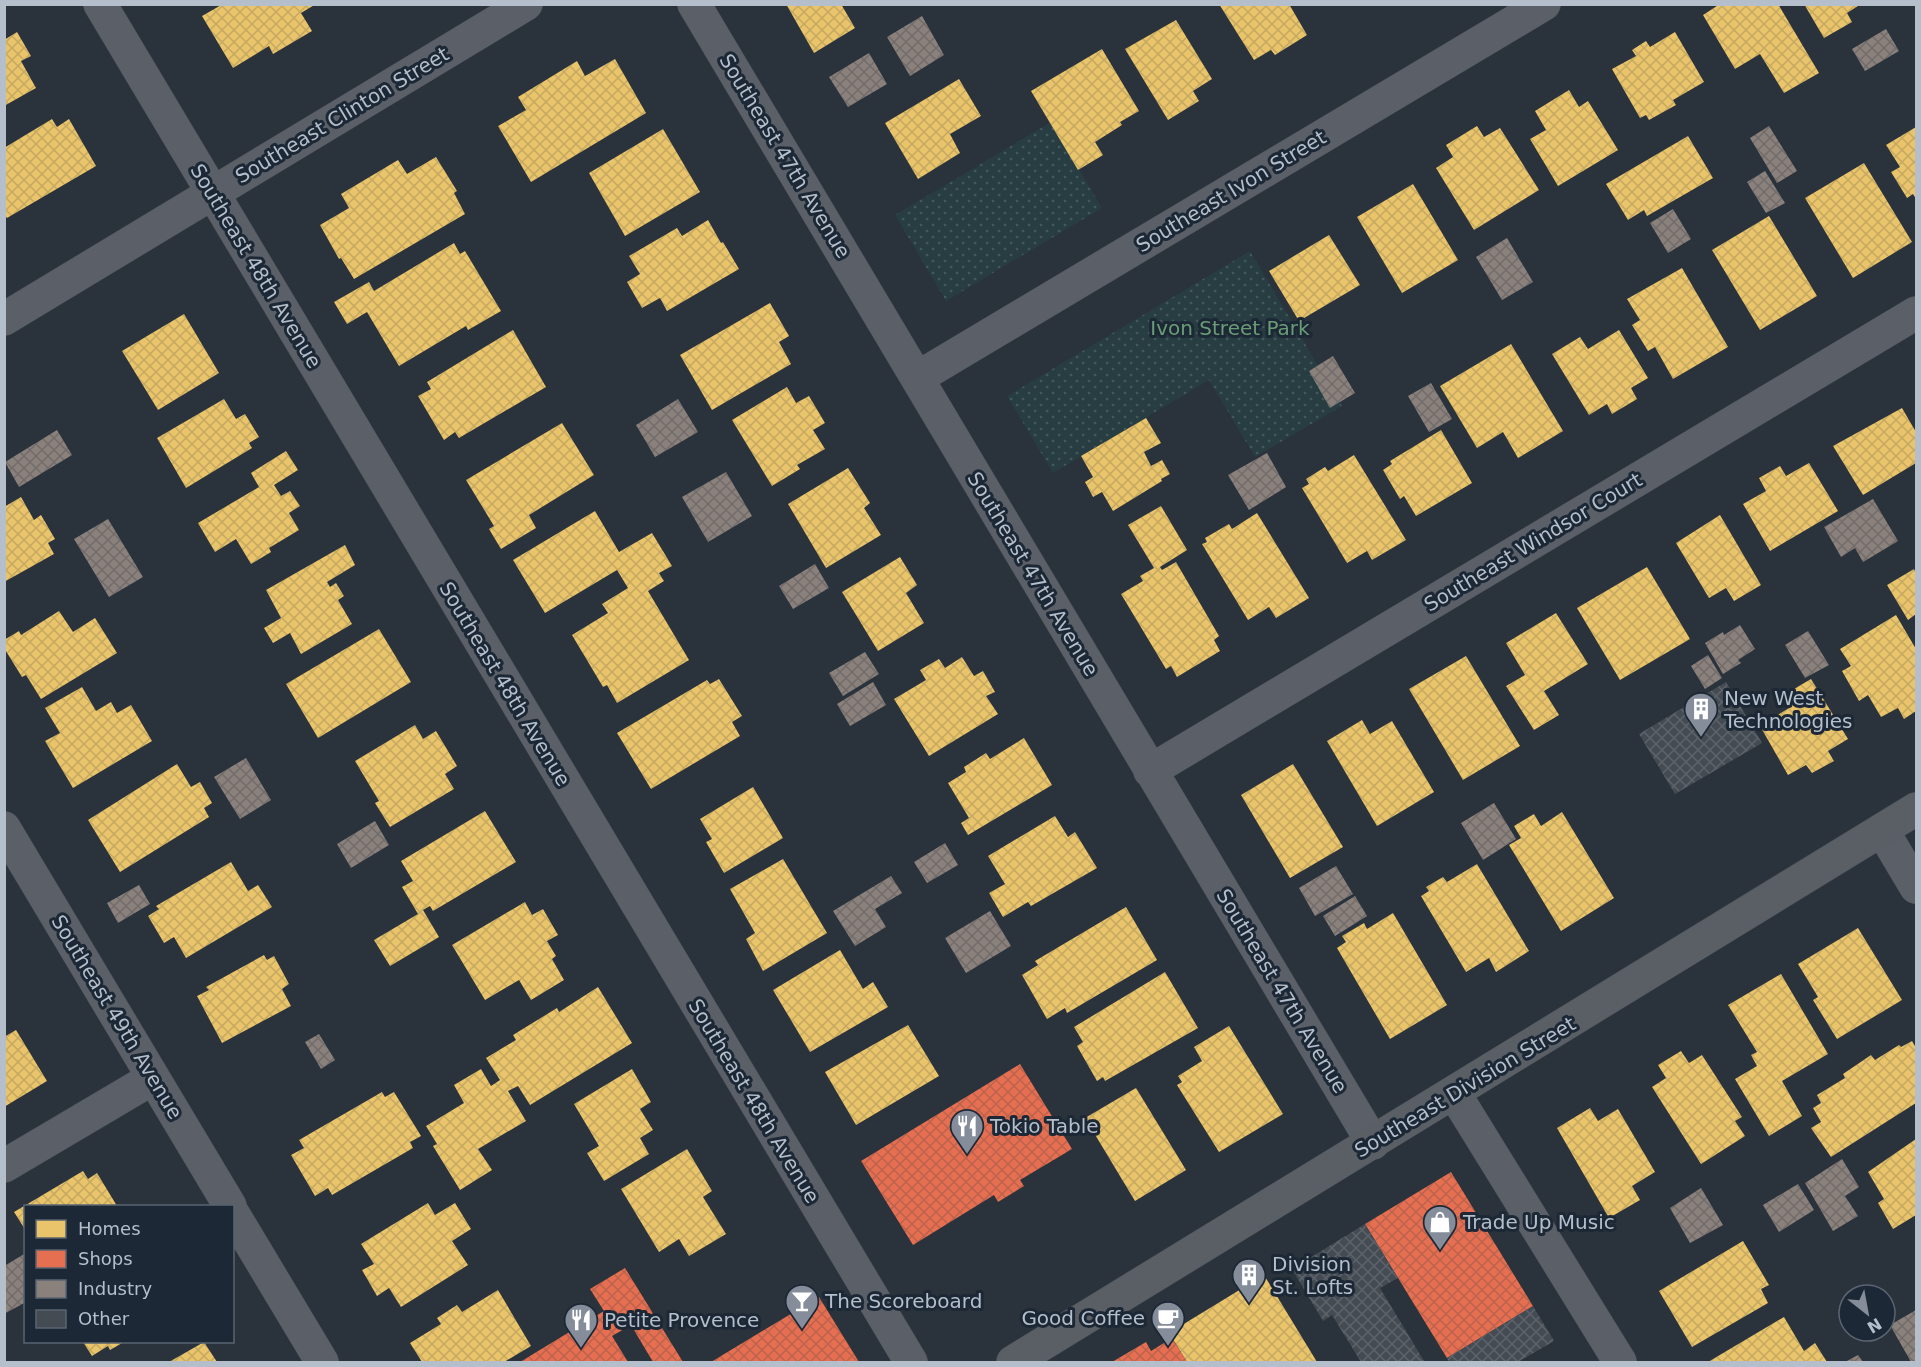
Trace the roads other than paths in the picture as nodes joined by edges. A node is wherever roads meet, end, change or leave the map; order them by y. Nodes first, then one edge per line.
1 (100, 4) edge
2 (526, 4) edge
3 (694, 4) edge
4 (1544, 4) edge
5 (213, 194) junction
6 (1917, 313) edge
7 (4, 319) edge
8 (917, 378) junction
9 (1150, 771) junction
10 (1917, 809) edge
11 (4, 828) edge
12 (1882, 830) junction
13 (1917, 887) edge
14 (153, 1078) junction
15 (1454, 1094) junction
16 (1373, 1143) junction
17 (4, 1166) edge
18 (229, 1205) edge
19 (234, 1215) edge
20 (1026, 1359) edge
21 (322, 1362) edge
22 (912, 1362) edge
23 (1620, 1362) edge

1 - 5 street, Southeast 48th Avenue
2 - 5 street, Southeast Clinton Street
3 - 8 street, Southeast 47th Avenue
4 - 8 street, Southeast Ivon Street
5 - 7 street, Southeast Clinton Street
5 - 22 street, Southeast 48th Avenue
6 - 9 street, Southeast Windsor Court
8 - 9 street, Southeast 47th Avenue
9 - 16 street, Southeast 47th Avenue
10 - 12 main road, Southeast Division Street
11 - 14 street, Southeast 49th Avenue
12 - 13 street
12 - 15 main road, Southeast Division Street
14 - 17 street
14 - 18 street, Southeast 49th Avenue
15 - 16 main road, Southeast Division Street
15 - 23 street
16 - 20 main road, Southeast Division Street
19 - 21 street

